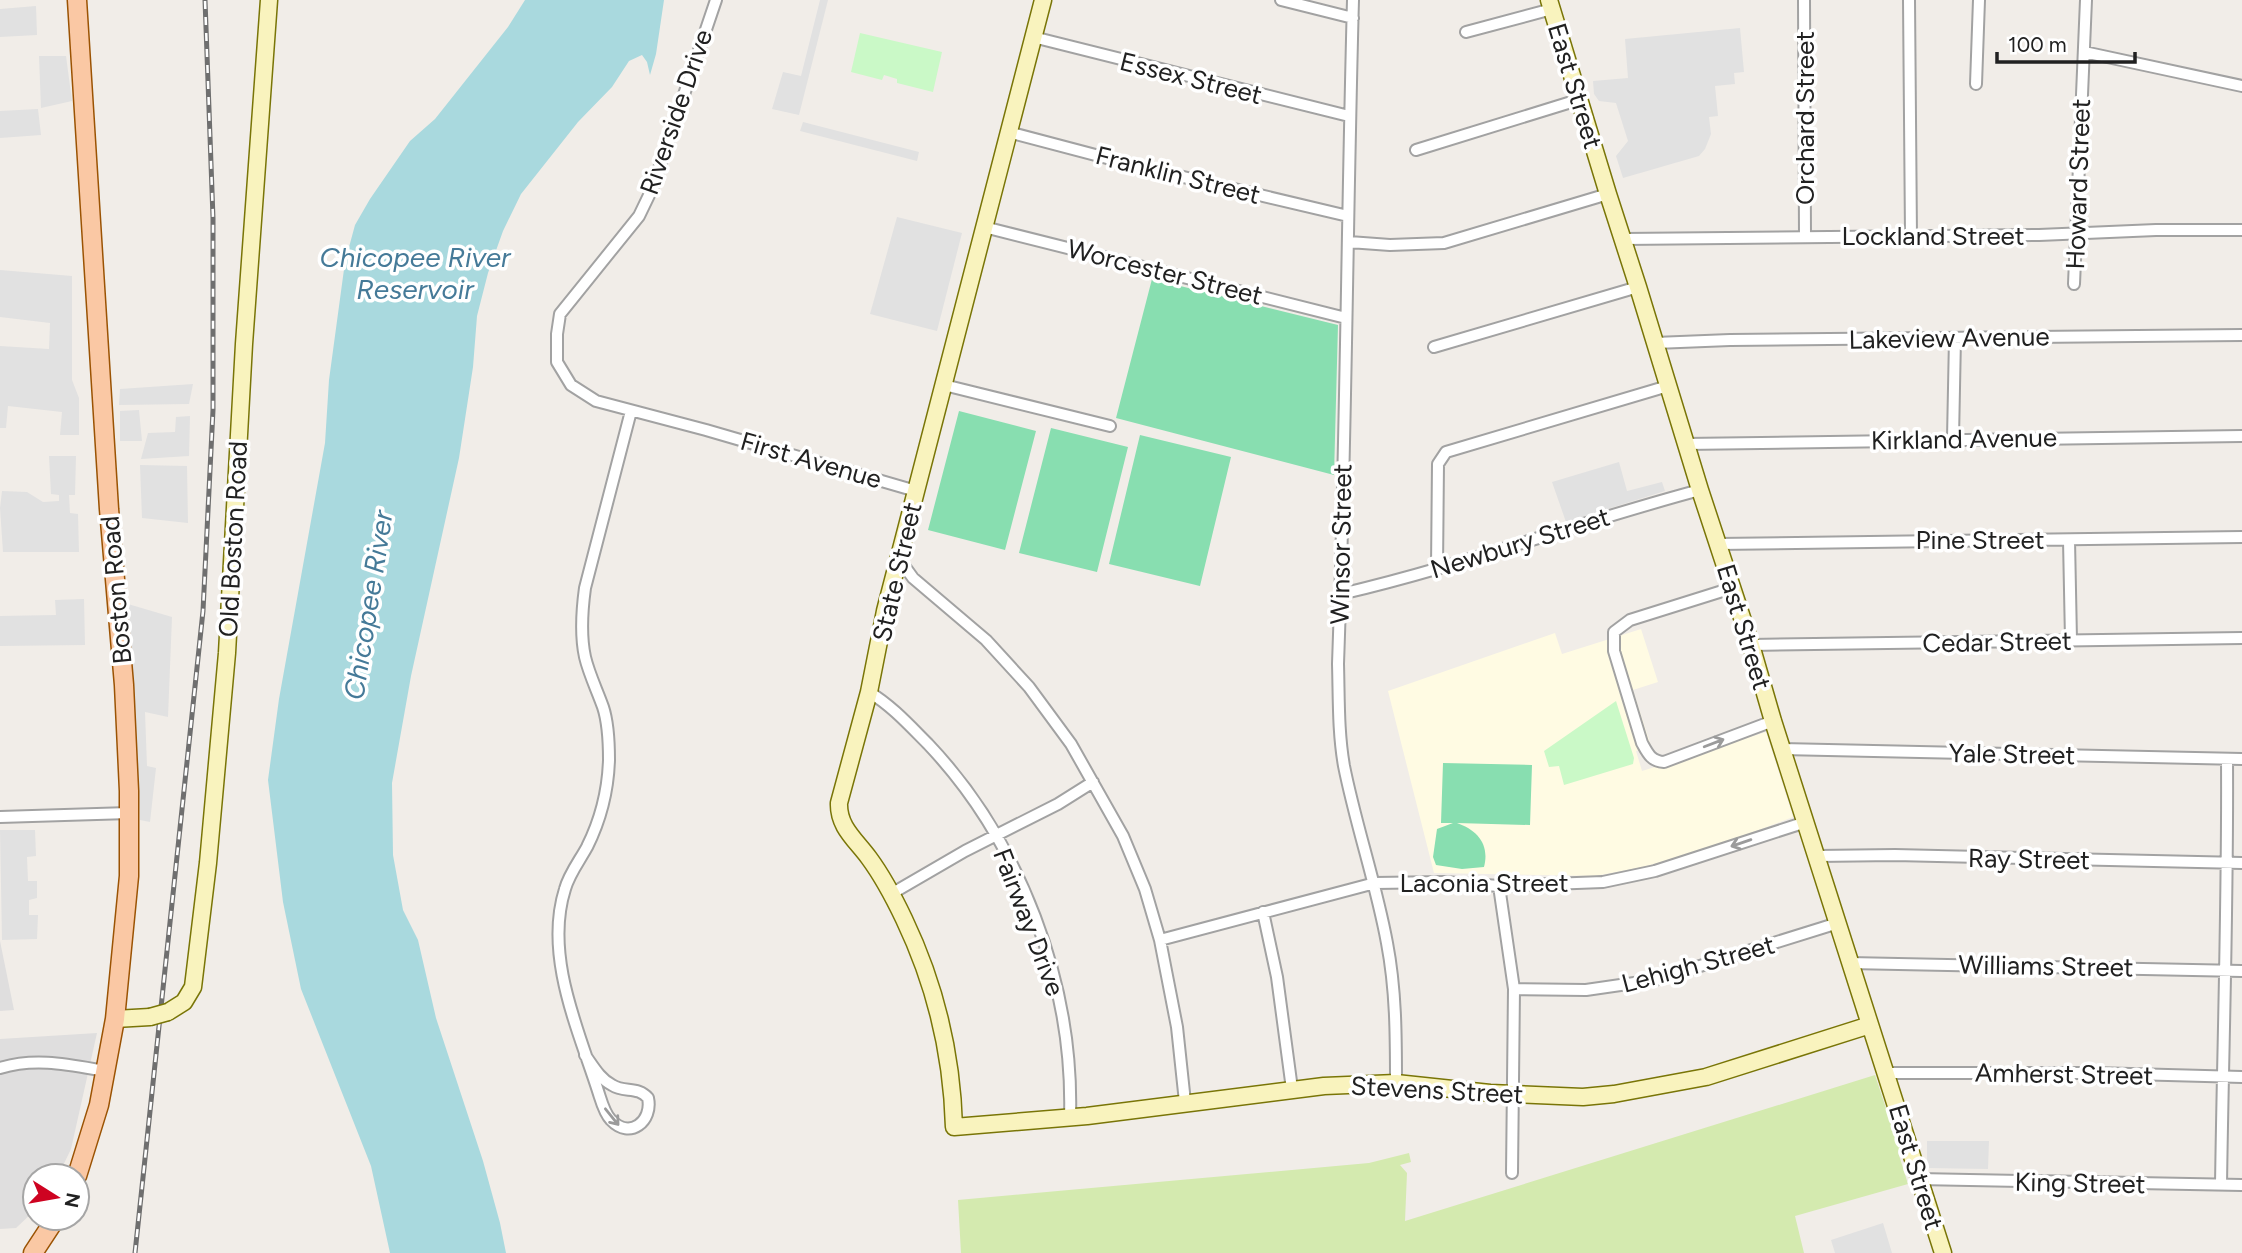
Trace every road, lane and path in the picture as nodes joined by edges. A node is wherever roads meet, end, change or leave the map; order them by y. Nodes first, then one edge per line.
1 (78, 0) edge
2 (269, 0) edge
3 (716, 0) edge
4 (1043, 0) edge
5 (1281, 0) edge
6 (1353, 0) edge
7 (1804, 0) edge
8 (1909, 0) edge
9 (1979, 0) edge
10 (2086, 0) edge
11 (1551, 4) edge
12 (1353, 18) junction
13 (1466, 32) dead end
14 (1033, 37) junction
15 (2084, 52) junction
16 (1976, 84) dead end
17 (2242, 86) edge
18 (1581, 99) junction
19 (1349, 116) junction
20 (1008, 132) junction
21 (1416, 150) dead end
22 (1608, 194) junction
23 (1348, 216) junction
24 (984, 227) junction
25 (2242, 230) edge
26 (2077, 234) junction
27 (1911, 236) junction
28 (1805, 237) junction
29 (1623, 239) junction
30 (1349, 242) junction
31 (2074, 284) dead end
32 (1638, 287) junction
33 (1346, 318) junction
34 (2242, 335) edge
35 (1955, 338) junction
36 (1655, 343) junction
37 (1434, 347) dead end
38 (944, 385) junction
39 (1668, 386) junction
40 (631, 411) junction
41 (1110, 426) dead end
42 (706, 430) joint
43 (2242, 436) edge
44 (1954, 438) junction
45 (1685, 444) junction
46 (1700, 490) junction
47 (916, 491) junction
48 (2242, 537) edge
49 (2070, 540) junction
50 (1718, 544) junction
51 (900, 560) junction
52 (1437, 568) junction
53 (1732, 589) junction
54 (1341, 594) junction
55 (2242, 638) edge
56 (2071, 640) junction
57 (1751, 645) junction
58 (869, 692) junction
59 (1773, 721) junction
60 (1782, 749) junction
61 (2242, 759) edge
62 (2227, 760) junction
63 (1093, 782) junction
64 (129, 813) junction
65 (0, 817) edge
66 (1806, 822) junction
67 (996, 835) junction
68 (1817, 856) junction
69 (2228, 863) junction
70 (2242, 863) edge
71 (1375, 883) junction
72 (1499, 886) junction
73 (891, 894) junction
74 (1264, 912) junction
75 (1838, 923) junction
76 (1160, 940) junction
77 (1849, 963) junction
78 (2223, 970) junction
79 (2242, 971) edge
80 (1514, 989) junction
81 (115, 1019) junction
82 (1870, 1025) junction
83 (585, 1055) junction
84 (0, 1068) edge
85 (105, 1071) junction
86 (1886, 1073) junction
87 (2222, 1077) junction
88 (2242, 1077) edge
89 (1396, 1083) junction
90 (1292, 1089) junction
91 (1514, 1094) junction
92 (1185, 1102) junction
93 (1070, 1117) junction
94 (954, 1128) joint
95 (82, 1162) edge
96 (1512, 1173) dead end
97 (1918, 1179) junction
98 (2221, 1185) junction
99 (2242, 1185) edge
100 (47, 1232) edge
101 (33, 1253) edge
102 (1943, 1253) edge

1 - 64 main road, Boston Road
2 - 81 street, Old Boston Road, bridge
3 - 40 street, Riverside Drive
4 - 14 street, State Street
5 - 12 street
6 - 12 street, Winsor Street
7 - 28 street, Orchard Street
8 - 27 street
9 - 16 street
10 - 15 street, Howard Street
11 - 13 street
11 - 18 street, East Street
12 - 19 street, Winsor Street
14 - 19 street, Essex Street
14 - 20 street, State Street
15 - 17 street
15 - 26 street, Howard Street
18 - 21 street
18 - 22 street, East Street
19 - 23 street, Winsor Street
20 - 23 street, Franklin Street
20 - 24 street, State Street
22 - 29 street, East Street
22 - 30 street
23 - 30 street, Winsor Street
24 - 33 street, Worcester Street
24 - 38 street, State Street
25 - 26 street, Lockland Street
26 - 27 street, Lockland Street
26 - 31 street, Howard Street
27 - 28 street, Lockland Street
28 - 29 street, Lockland Street
29 - 32 street, East Street
30 - 33 street, Winsor Street
32 - 36 street, East Street
32 - 37 street
33 - 54 street, Winsor Street
34 - 35 street, Lakeview Avenue
35 - 36 street, Lakeview Avenue
35 - 44 street
36 - 39 street, East Street
38 - 41 street
38 - 47 street, State Street
39 - 45 street, East Street
39 - 52 street
40 - 42 street, Riverside Drive
40 - 83 street
42 - 47 street, First Avenue
43 - 44 street, Kirkland Avenue
44 - 45 street, Kirkland Avenue
45 - 46 street, East Street
46 - 50 street, East Street
46 - 52 street, Newbury Street
47 - 51 street, State Street
48 - 49 street, Pine Street
49 - 50 street, Pine Street
49 - 56 street
50 - 53 street, East Street
51 - 58 street, State Street
51 - 63 street
52 - 54 street, Newbury Street
53 - 57 street, East Street
53 -> 59 street
54 - 71 street, Winsor Street
55 - 56 street, Cedar Street
56 - 57 street, Cedar Street
57 - 59 street, East Street
58 - 67 street, Fairway Drive
58 - 73 street, State Street
59 - 60 street, East Street
60 - 62 street, Yale Street
60 - 66 street, East Street
61 - 62 street, Yale Street
62 - 69 street
63 - 67 street
63 - 76 street
64 - 65 street
64 - 81 main road, Boston Road
66 - 68 street, East Street
66 -> 72 street, Laconia Street
67 - 73 street
67 - 93 street, Fairway Drive
68 - 69 street, Ray Street
68 - 75 street, East Street
69 - 70 street, Ray Street
69 - 78 street
71 - 72 street, Laconia Street
71 - 74 street, Laconia Street
71 - 89 street, Winsor Street
72 - 80 street
73 - 94 street, State Street
74 - 76 street, Laconia Street
74 - 90 street
75 - 77 street, East Street
75 - 80 street, Lehigh Street
76 - 92 street
77 - 78 street, Williams Street
77 - 82 street, East Street
78 - 79 street, Williams Street
78 - 87 street
80 - 91 street
81 - 85 main road, Boston Road
82 - 86 street, East Street
82 - 91 street, Stevens Street
83 -> 83 street
84 - 85 street
85 - 95 main road, Boston Road
86 - 87 street, Amherst Street
86 - 97 street, East Street
87 - 88 street, Amherst Street
87 - 98 street
89 - 90 street, Stevens Street
89 - 91 street, Stevens Street
90 - 92 street, Stevens Street
91 - 96 street
92 - 93 street, Stevens Street
93 - 94 street, Stevens Street
97 - 98 street, King Street
97 - 102 street, East Street
98 - 99 street, King Street
100 - 101 main road

